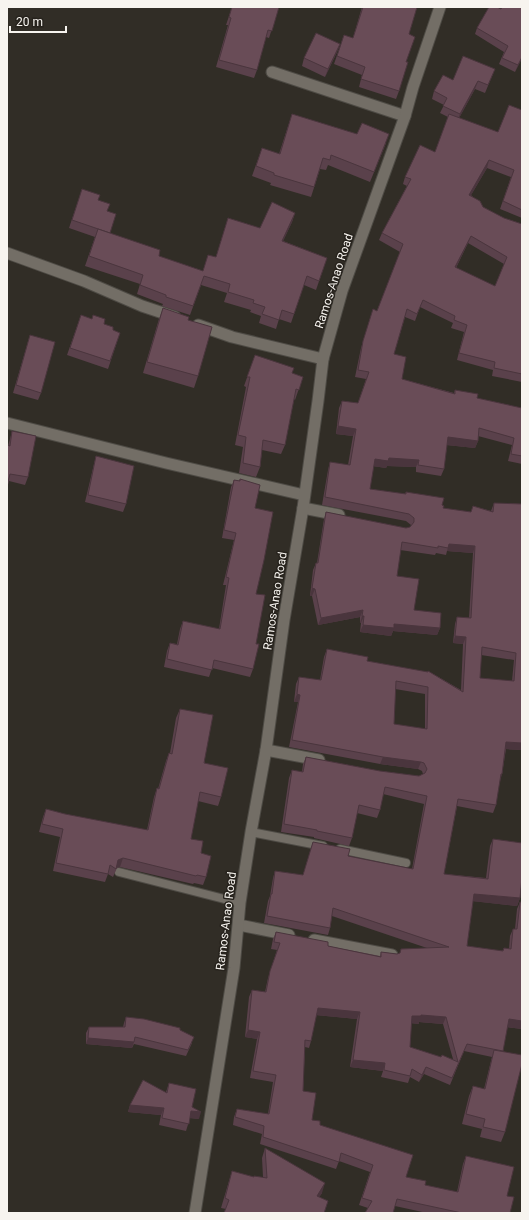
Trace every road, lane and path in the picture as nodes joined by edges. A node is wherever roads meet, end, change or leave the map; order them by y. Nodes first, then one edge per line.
1 (440, 7) edge
2 (272, 72) dead end
3 (405, 116) junction
4 (7, 253) edge
5 (323, 359) junction
6 (7, 423) edge
7 (304, 495) junction
8 (303, 508) junction
9 (347, 517) edge
10 (266, 750) junction
11 (326, 761) edge
12 (251, 832) junction
13 (406, 863) dead end
14 (119, 872) edge
15 (240, 903) junction
16 (239, 925) junction
17 (392, 954) edge
18 (195, 1213) edge

1 - 3 main road, Ramos-Anao Road
2 - 3 main road
3 - 5 main road, Ramos-Anao Road
4 - 5 main road
5 - 7 main road, Ramos-Anao Road
6 - 7 main road
7 - 8 main road, Ramos-Anao Road
8 - 9 main road
8 - 10 main road, Ramos-Anao Road
10 - 11 main road
10 - 12 main road, Ramos-Anao Road
12 - 13 lane
12 - 15 main road, Ramos-Anao Road
14 - 15 lane
15 - 16 main road, Ramos-Anao Road
16 - 17 main road
16 - 18 main road, Ramos-Anao Road

